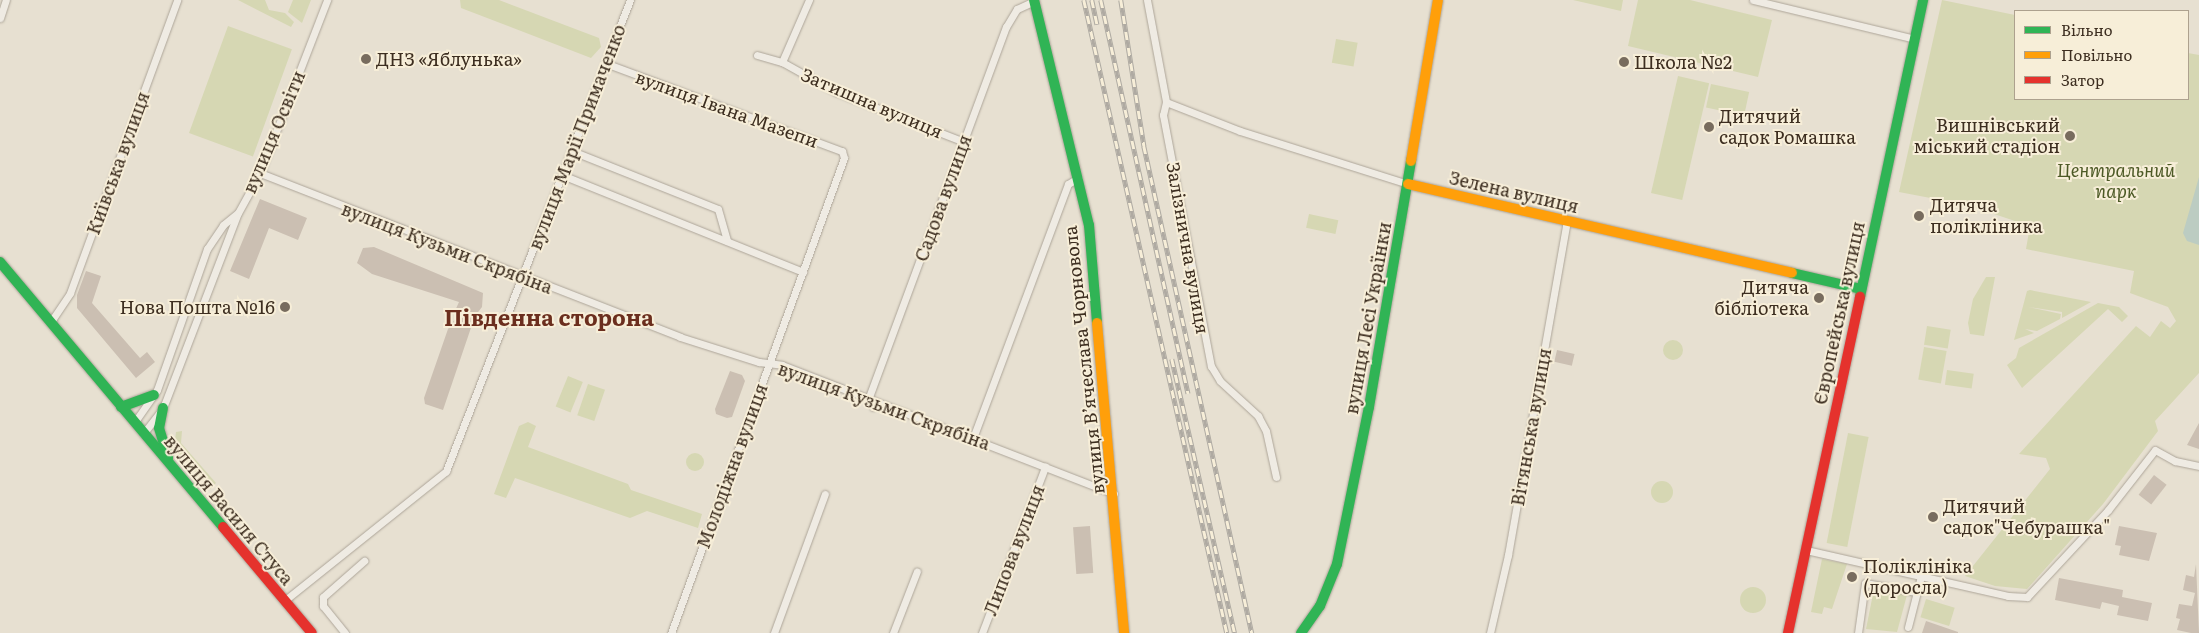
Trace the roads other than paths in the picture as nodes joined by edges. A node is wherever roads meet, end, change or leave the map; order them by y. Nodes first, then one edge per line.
1 (6, 0) edge
2 (177, 0) edge
3 (327, 0) edge
4 (630, 0) edge
5 (809, 0) edge
6 (1034, 0) edge
7 (1147, 0) edge
8 (1438, 0) edge
9 (1753, 0) edge
10 (1923, 0) edge
11 (0, 18) edge
12 (1915, 39) junction
13 (757, 55) dead end
14 (782, 62) junction
15 (605, 63) junction
16 (1166, 102) junction
17 (964, 142) junction
18 (572, 151) junction
19 (844, 158) joint
20 (260, 173) junction
21 (562, 175) junction
22 (1078, 178) junction
23 (1408, 184) junction
24 (238, 213) junction
25 (1567, 221) junction
26 (727, 241) junction
27 (0, 262) edge
28 (803, 272) junction
29 (523, 277) junction
30 (1861, 289) junction
31 (50, 323) junction
32 (770, 364) junction
33 (154, 395) junction
34 (869, 397) junction
35 (121, 407) junction
36 (873, 407) dead end
37 (163, 408) junction
38 (134, 423) junction
39 (143, 434) junction
40 (973, 438) junction
41 (1045, 466) junction
42 (2199, 466) edge
43 (174, 470) junction
44 (1276, 477) dead end
45 (825, 494) dead end
46 (1114, 494) junction
47 (1806, 550) junction
48 (364, 561) dead end
49 (917, 571) dead end
50 (1921, 576) junction
51 (1916, 592) junction
52 (284, 601) junction
53 (1908, 627) dead end
54 (312, 633) edge
55 (345, 633) edge
56 (671, 633) edge
57 (774, 633) edge
58 (893, 633) edge
59 (982, 633) edge
60 (1124, 633) edge
61 (1301, 633) edge
62 (1490, 633) edge
63 (1788, 633) edge
64 (1858, 633) edge

1 - 11 street
2 - 31 street, Київська вулиця
3 - 20 street, вулиця Освіти
4 - 15 street, вулиця Марії Примаченко
5 - 14 street, Затишна вулиця
6 - 17 street, Садова вулиця
6 - 22 street, вулиця Вʼячеслава Чорновола
7 - 16 street, Залізнична вулиця
8 - 23 street, вулиця Лесі Українки
9 - 12 street
10 - 12 street, Європейська вулиця
12 - 30 street, Європейська вулиця
13 - 14 street, Затишна вулиця
14 - 17 street, Затишна вулиця
15 - 18 street, вулиця Марії Примаченко
15 - 19 street, вулиця Івана Мазепи
16 - 23 street, Зелена вулиця
16 - 44 street, Залізнична вулиця
17 - 34 street, Садова вулиця
18 - 21 street, вулиця Марії Примаченко
18 - 26 street
19 - 28 street, Молодіжна вулиця
20 - 24 street, вулиця Освіти
20 - 29 street, вулиця Кузьми Скрябіна
21 - 26 street
21 - 29 street, вулиця Марії Примаченко
22 - 40 street
22 - 46 street, вулиця Вʼячеслава Чорновола
23 - 25 street, Зелена вулиця
23 - 61 street, вулиця Лесі Українки
24 - 33 street, вулиця Освіти
24 - 37 street
25 - 30 street, Зелена вулиця
25 - 62 street, Вітянська вулиця
26 - 28 street
27 - 31 street, вулиця Василя Стуса
28 - 32 street, Молодіжна вулиця
29 - 32 street, вулиця Кузьми Скрябіна
29 - 52 street, вулиця Марії Примаченко
30 - 47 street, Європейська вулиця
31 - 35 street, вулиця Василя Стуса
32 - 34 street, вулиця Кузьми Скрябіна
32 - 56 street, Молодіжна вулиця
33 - 35 street
33 - 38 street, вулиця Освіти
34 - 36 street
34 - 40 street, вулиця Кузьми Скрябіна
35 - 38 street, вулиця Василя Стуса
37 - 39 street
37 - 43 street
38 - 39 street, вулиця Василя Стуса
39 - 43 street, вулиця Василя Стуса
40 - 41 street, вулиця Кузьми Скрябіна
41 - 46 street, вулиця Кузьми Скрябіна
41 - 59 street, Липова вулиця
42 - 50 street
43 - 52 street, вулиця Василя Стуса
45 - 57 street
46 - 60 street, вулиця Вʼячеслава Чорновола
47 - 50 street
47 - 63 street, Європейська вулиця
48 - 55 street
49 - 58 street
50 - 51 street
51 - 53 street
51 - 64 street
52 - 54 street, вулиця Василя Стуса

